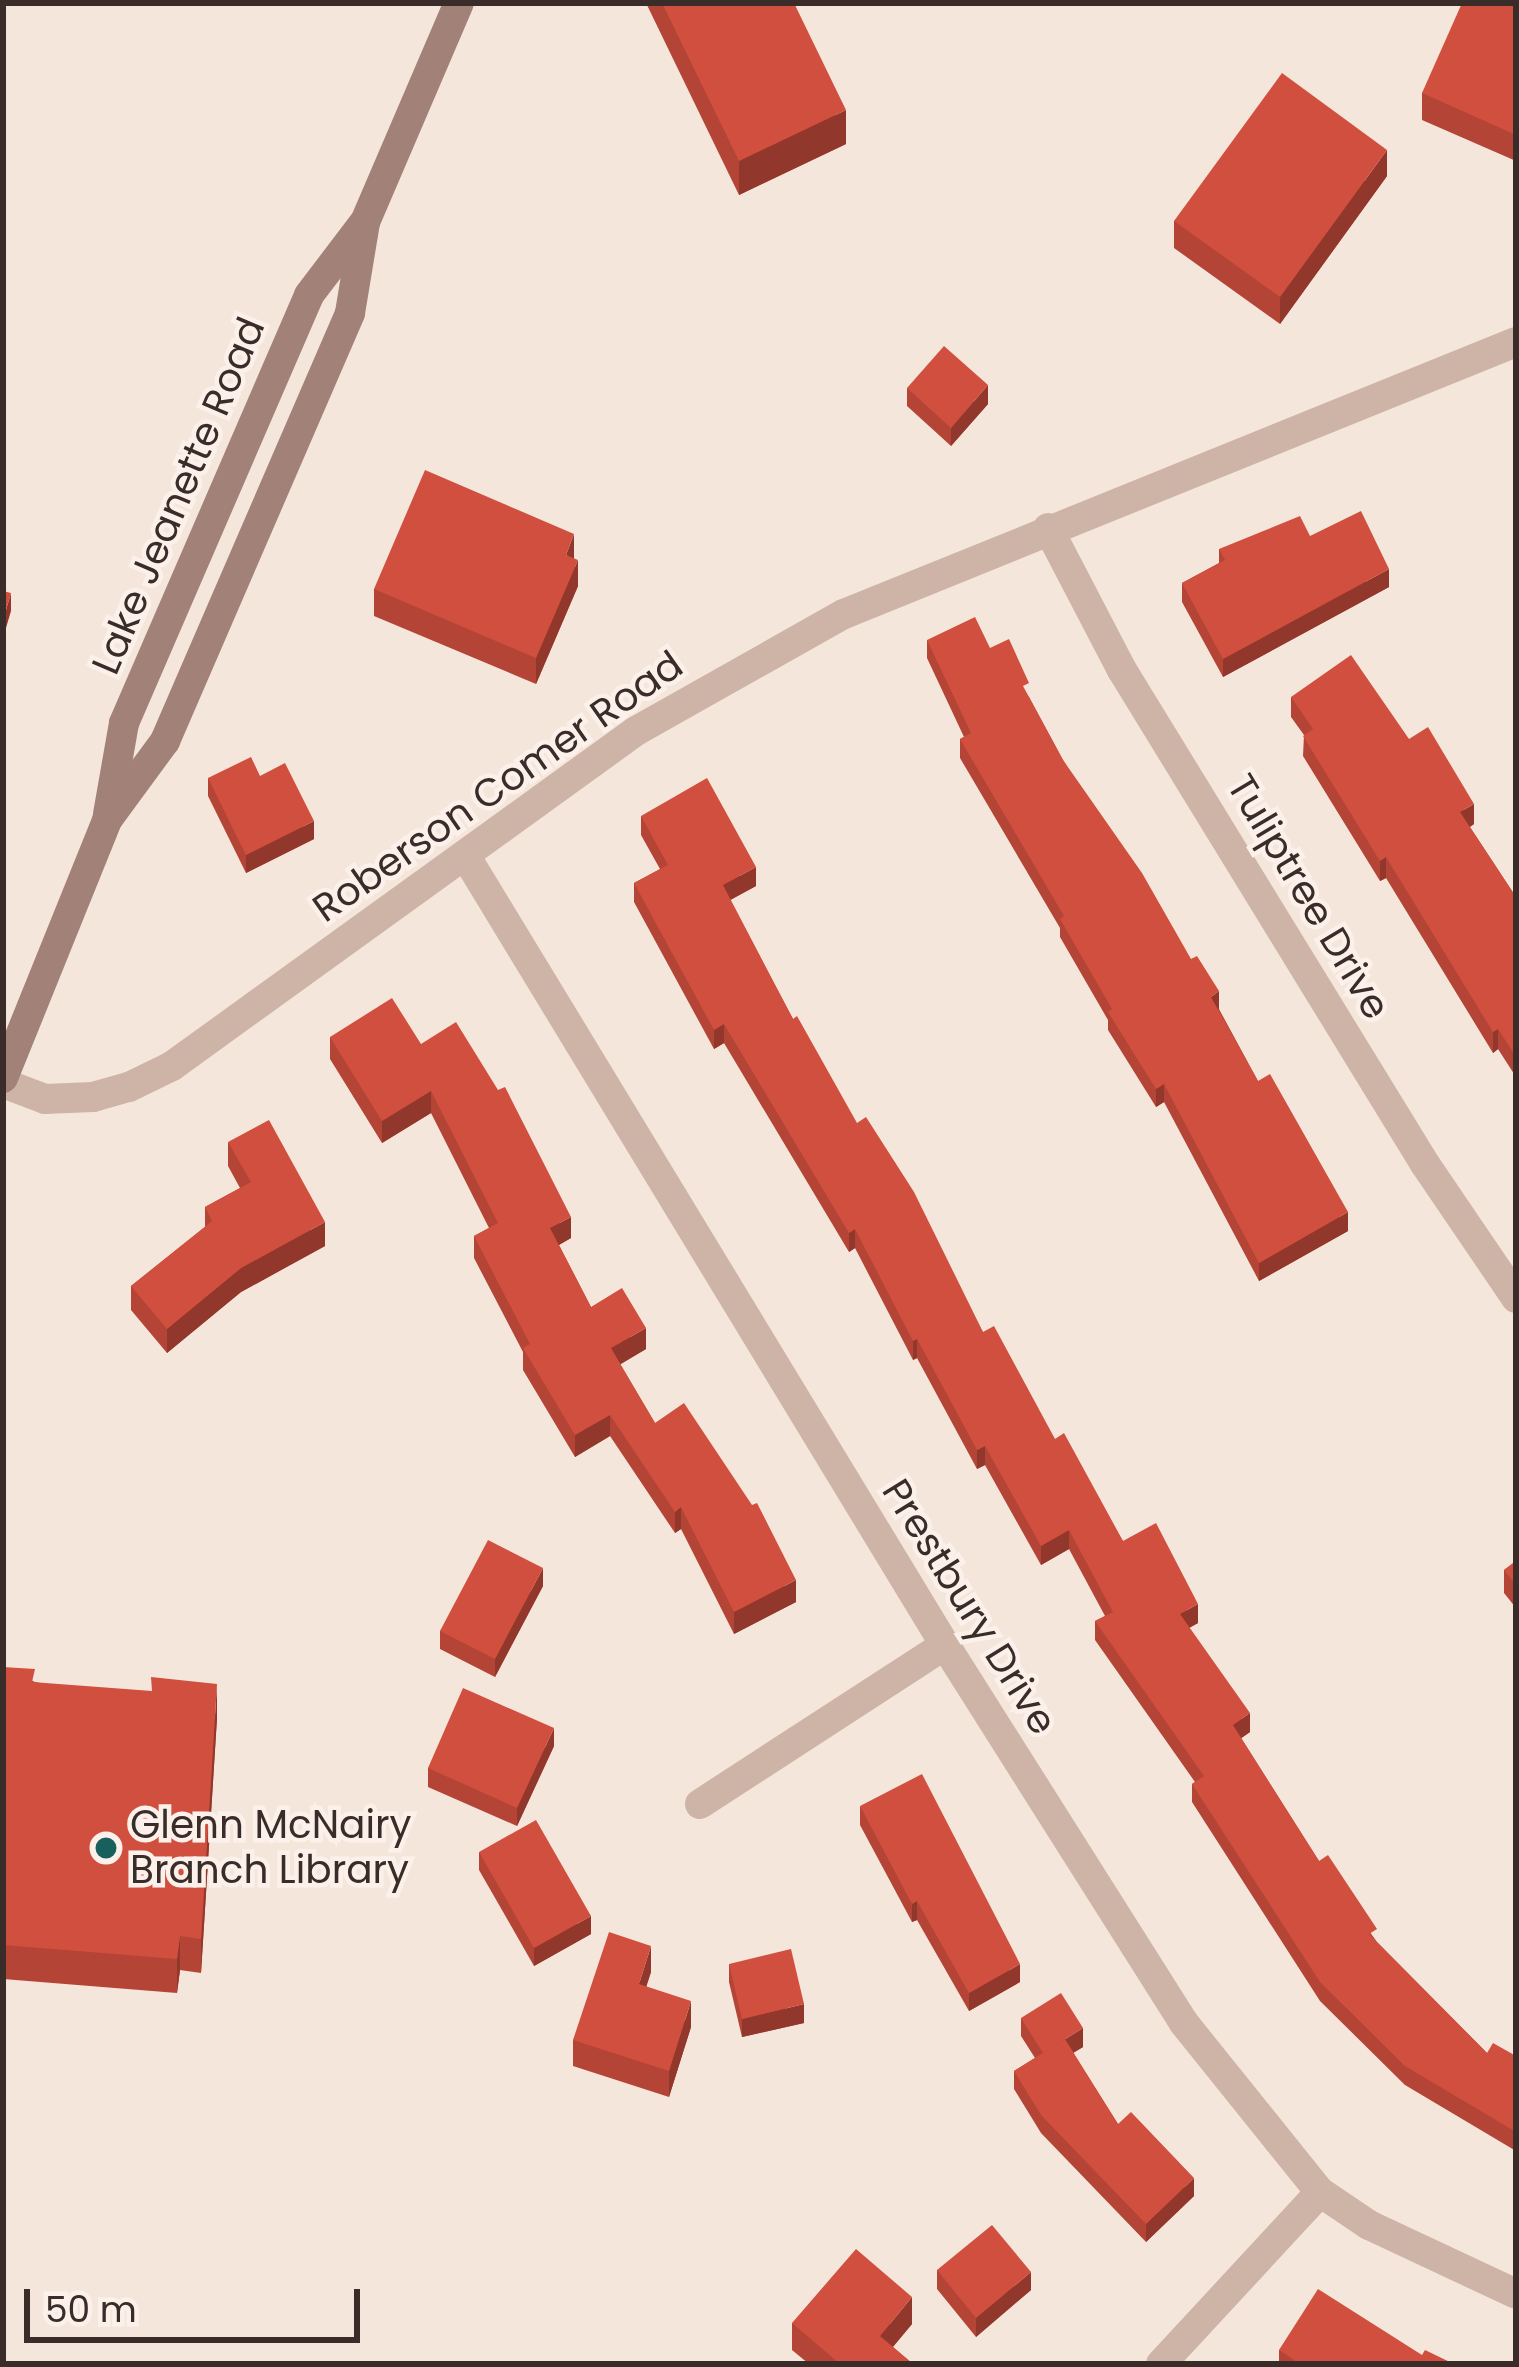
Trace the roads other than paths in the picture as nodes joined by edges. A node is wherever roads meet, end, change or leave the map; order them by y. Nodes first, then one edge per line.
1 (459, 3) edge
2 (365, 222) junction
3 (1516, 342) edge
4 (1048, 528) junction
5 (107, 820) junction
6 (465, 854) junction
7 (3, 1081) edge
8 (1516, 1298) edge
9 (945, 1645) junction
10 (700, 1804) dead end
11 (1320, 2192) junction
12 (1516, 2294) edge
13 (1161, 2364) edge

1 - 2 street, Lake Jeanette Road
2 - 5 street, Lake Jeanette Road
2 - 5 street, Lake Jeanette Road
3 - 4 street, Roberson Comer Road
4 - 6 street, Roberson Comer Road
4 - 8 street, Tuliptree Drive
5 - 7 street, Lake Jeanette Road
6 - 7 street, Roberson Comer Road
6 - 9 street, Prestbury Drive
9 - 10 street
9 - 11 street, Prestbury Drive
11 - 12 street, Prestbury Drive
11 - 13 street

